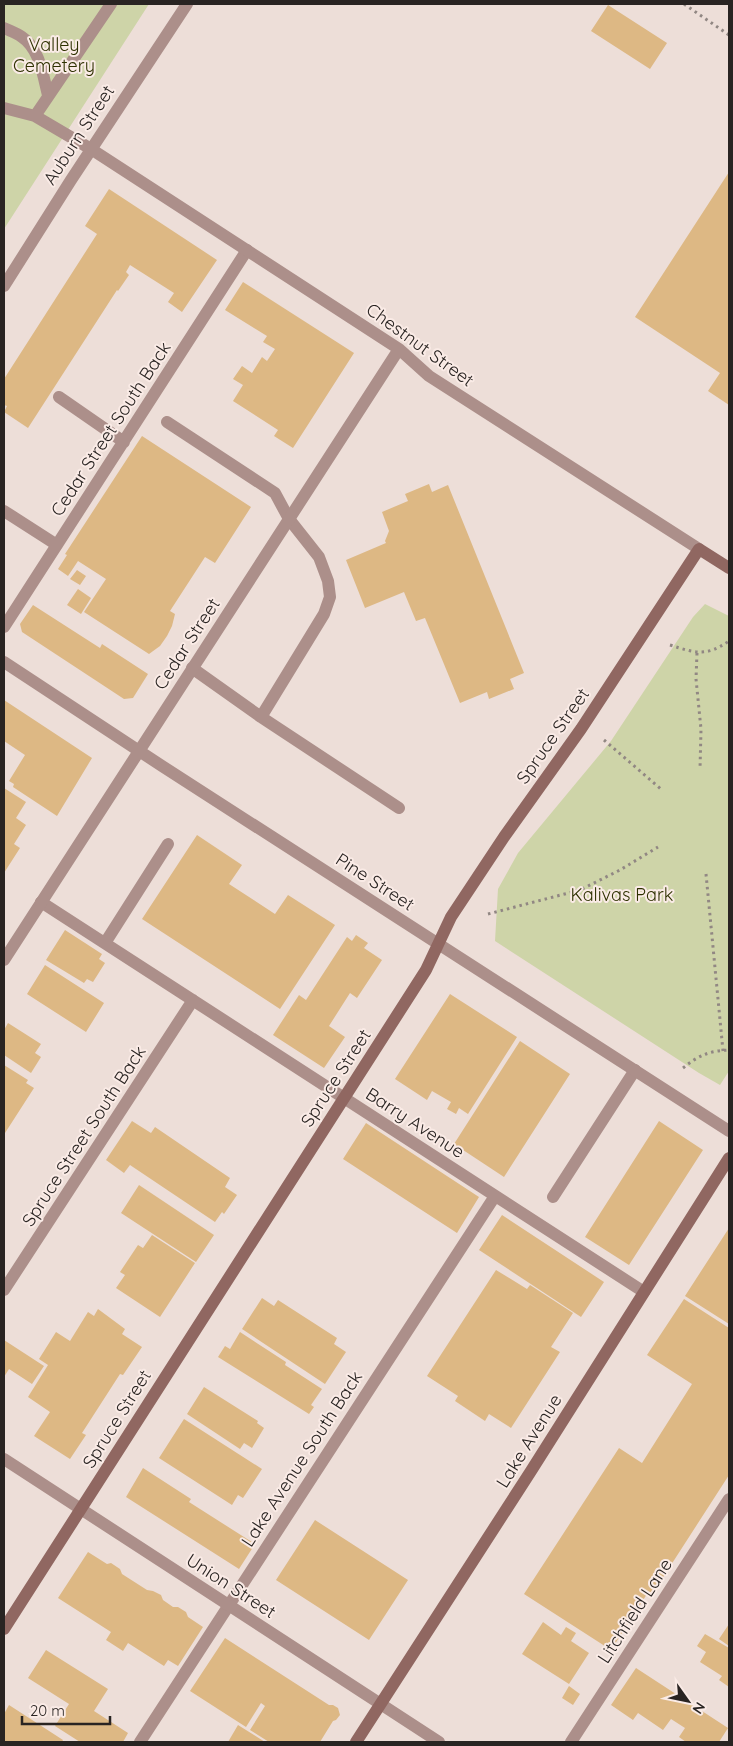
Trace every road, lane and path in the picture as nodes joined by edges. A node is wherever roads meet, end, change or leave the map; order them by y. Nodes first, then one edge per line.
1 (111, 4) edge
2 (186, 4) edge
3 (684, 4) edge
4 (4, 28) edge
5 (729, 35) edge
6 (48, 95) junction
7 (4, 108) edge
8 (35, 116) junction
9 (91, 149) junction
10 (247, 250) junction
11 (4, 286) edge
12 (400, 349) junction
13 (59, 397) dead end
14 (167, 422) dead end
15 (124, 442) junction
16 (4, 510) edge
17 (289, 519) junction
18 (57, 545) junction
19 (699, 548) junction
20 (729, 568) edge
21 (4, 627) edge
22 (729, 642) edge
23 (670, 645) dead end
24 (697, 653) junction
25 (4, 662) edge
26 (192, 668) junction
27 (261, 717) junction
28 (604, 740) dead end
29 (138, 750) junction
30 (700, 769) dead end
31 (662, 790) dead end
32 (399, 808) dead end
33 (168, 844) dead end
34 (658, 847) dead end
35 (706, 874) dead end
36 (41, 902) junction
37 (488, 914) dead end
38 (105, 943) junction
39 (438, 944) junction
40 (4, 960) edge
41 (193, 1000) junction
42 (729, 1050) edge
43 (724, 1051) junction
44 (683, 1068) dead end
45 (634, 1070) junction
46 (344, 1098) junction
47 (729, 1131) edge
48 (729, 1158) edge
49 (494, 1196) junction
50 (553, 1197) dead end
51 (4, 1290) edge
52 (644, 1292) junction
53 (4, 1459) edge
54 (729, 1499) edge
55 (81, 1510) junction
56 (228, 1606) junction
57 (4, 1629) edge
58 (381, 1705) junction
59 (140, 1742) edge
60 (356, 1742) edge
61 (439, 1742) edge
62 (571, 1742) edge

1 - 6 street
2 - 9 street, Auburn Street
3 - 5 path
4 - 6 street
6 - 8 street
7 - 8 street, Chestnut Street
8 - 9 street, Chestnut Street
9 - 10 street, Chestnut Street
9 - 11 street, Auburn Street
10 - 12 street, Chestnut Street
10 - 15 street, Cedar Street South Back
12 - 17 street, Cedar Street
12 - 19 street, Chestnut Street
13 - 15 street
14 - 17 street
15 - 18 street, Cedar Street South Back
16 - 18 street
17 - 26 street, Cedar Street
17 - 27 street
18 - 21 street, Cedar Street South Back
19 - 20 street, Chestnut Street
19 - 39 street, Spruce Street
22 - 24 path
23 - 24 path
24 - 30 path
25 - 29 street, Pine Street
26 - 27 street
26 - 29 street, Cedar Street
27 - 32 street
28 - 31 path
29 - 36 street, Cedar Street
29 - 39 street, Pine Street
33 - 38 street
34 - 37 path
35 - 43 path
36 - 38 street, Barry Avenue
36 - 40 street, Cedar Street
38 - 41 street, Barry Avenue
39 - 45 street, Pine Street
39 - 46 street, Spruce Street
41 - 46 street, Barry Avenue
41 - 51 street, Spruce Street South Back
42 - 43 path
43 - 44 path
45 - 47 street, Pine Street
45 - 50 street
46 - 49 street, Barry Avenue
46 - 55 street, Spruce Street
48 - 52 street, Lake Avenue
49 - 52 street, Barry Avenue
49 - 56 street, Lake Avenue South Back
52 - 58 street, Lake Avenue
53 - 55 street, Union Street
54 - 62 street, Litchfield Lane
55 - 56 street, Union Street
55 - 57 street, Spruce Street
56 - 58 street, Union Street
56 - 59 street, Lake Avenue South Back
58 - 60 street, Lake Avenue
58 - 61 street, Union Street

